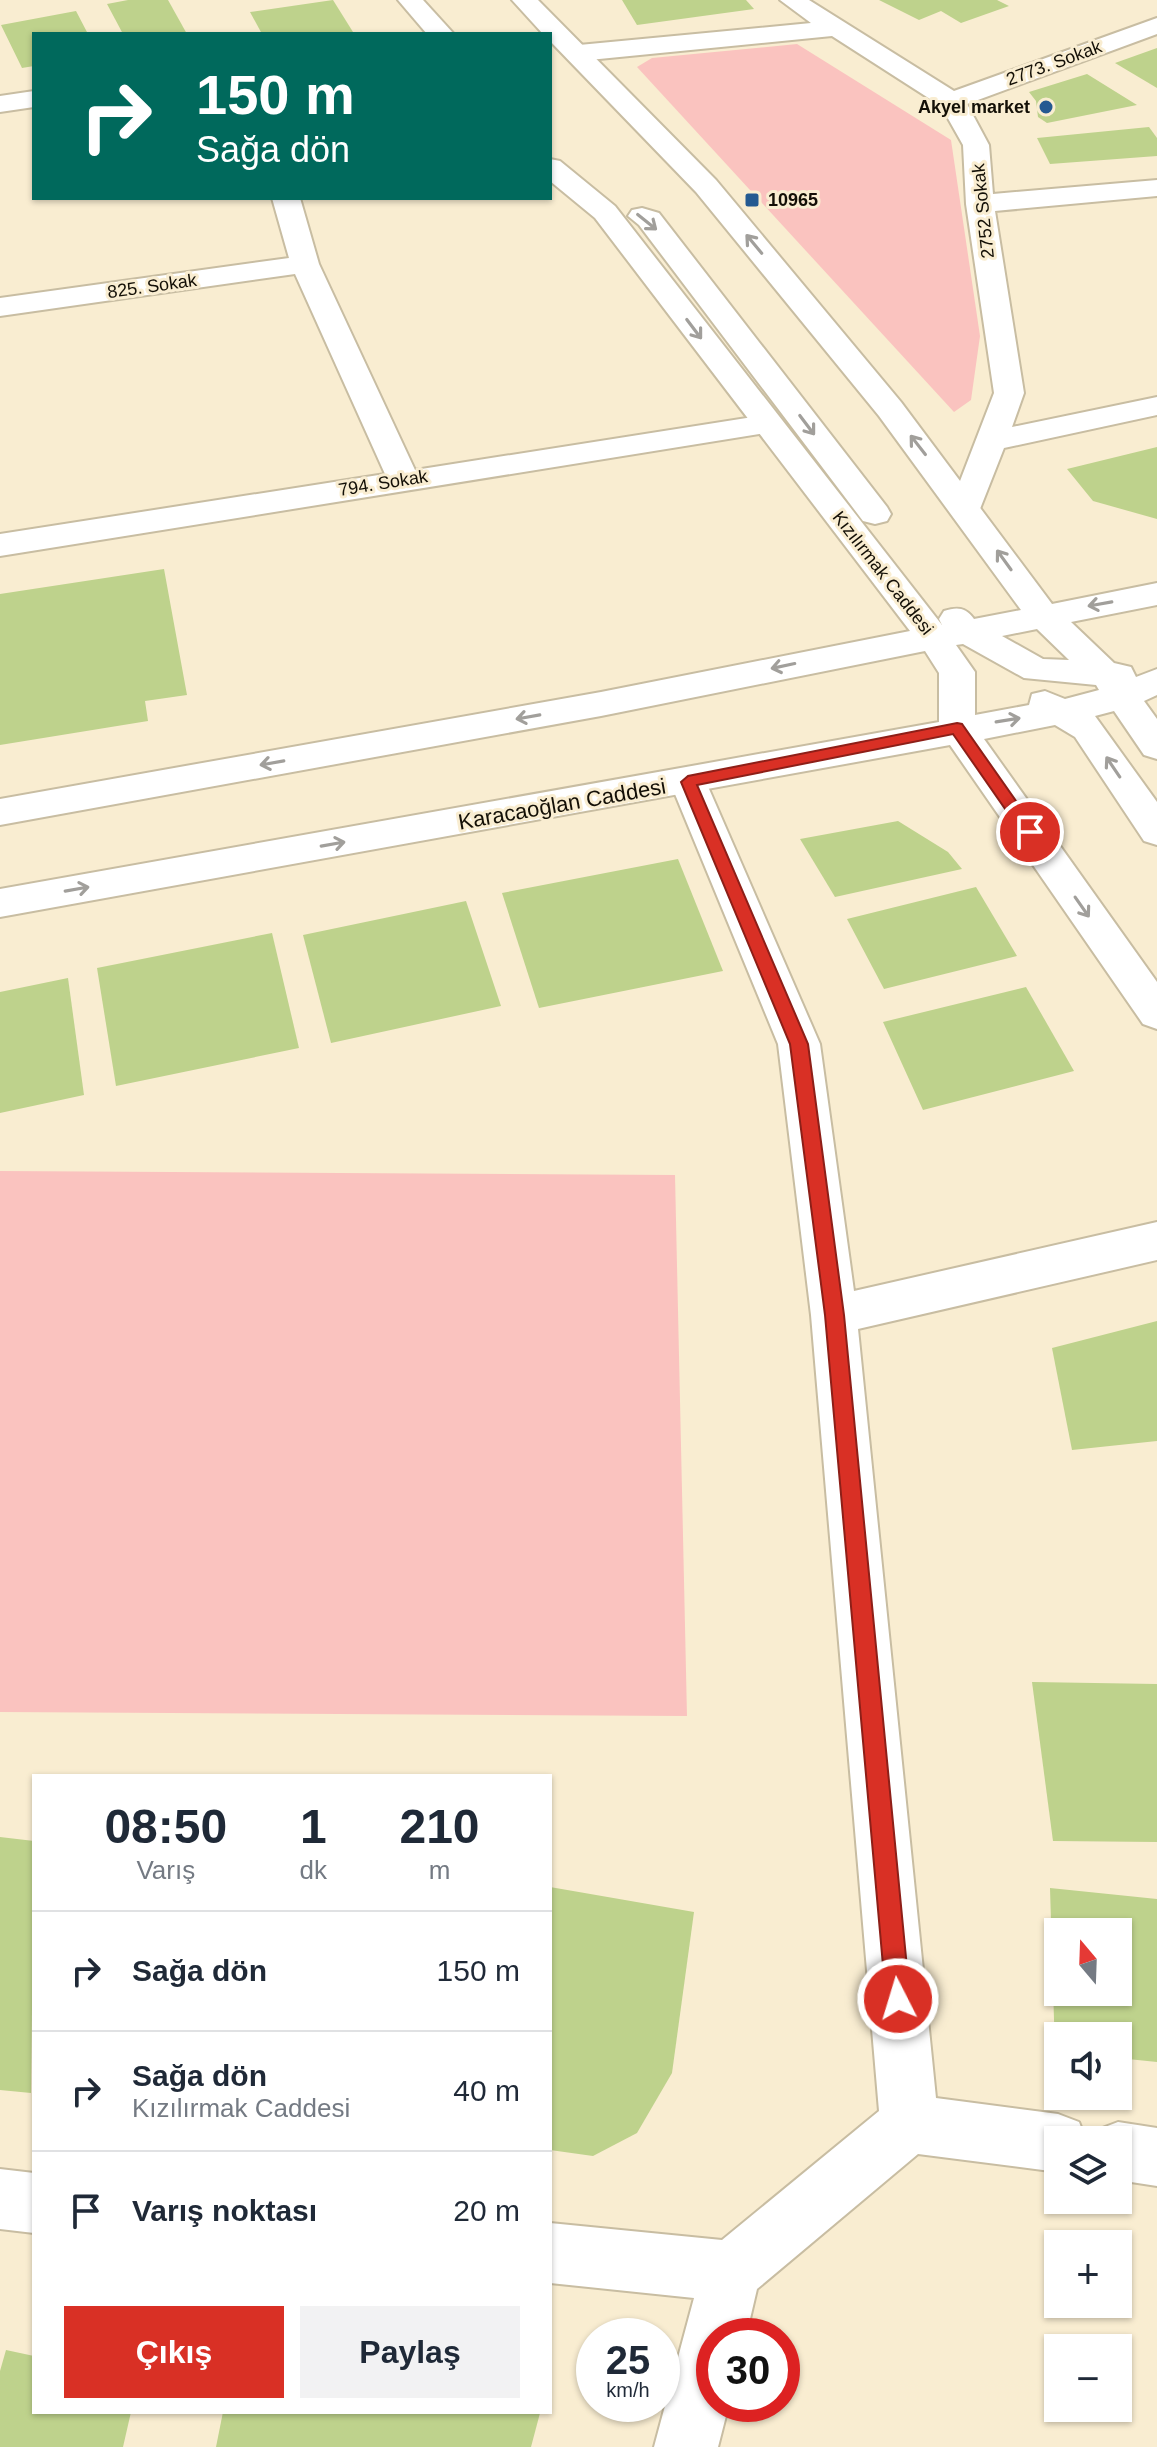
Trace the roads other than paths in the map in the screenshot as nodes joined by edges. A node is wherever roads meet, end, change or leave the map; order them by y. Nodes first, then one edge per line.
1 (410, 0) edge
2 (524, 0) edge
3 (795, 1) edge
4 (1157, 25) edge
5 (835, 28) junction
6 (439, 32) edge
7 (579, 53) junction
8 (32, 99) edge
9 (952, 101) junction
10 (0, 104) edge
11 (552, 169) edge
12 (1157, 188) edge
13 (1124, 191) junction
14 (287, 200) edge
15 (980, 204) junction
16 (1157, 215) edge
17 (305, 264) junction
18 (0, 307) edge
19 (1157, 406) edge
20 (766, 424) junction
21 (991, 441) junction
22 (404, 480) junction
23 (966, 507) junction
24 (0, 545) edge
25 (1157, 594) edge
26 (1042, 614) junction
27 (948, 633) junction
28 (859, 651) junction
29 (1157, 670) edge
30 (957, 672) junction
31 (1157, 681) edge
32 (1115, 687) junction
33 (1060, 711) junction
34 (957, 728) junction
35 (1157, 746) edge
36 (688, 782) junction
37 (0, 812) edge
38 (1157, 831) edge
39 (0, 903) edge
40 (1157, 1013) edge
41 (1157, 1241) edge
42 (834, 1315) junction
43 (909, 2124) junction
44 (1044, 2141) edge
45 (1132, 2153) edge
46 (1157, 2157) edge
47 (0, 2199) edge
48 (32, 2203) edge
49 (552, 2253) edge
50 (731, 2271) junction
51 (719, 2318) edge
52 (696, 2408) edge
53 (686, 2447) edge

1 - 6 main road
2 - 7 main road
3 - 5 main road, 2752 Sokak
4 - 9 main road, 2773. Sokak
5 - 7 main road
5 - 9 main road, 2752 Sokak
23 -> 7 main road
8 - 10 main road
9 - 15 main road, 2752 Sokak
11 -> 20 main road, Kızılırmak Caddesi
11 -> 27 main road
12 - 13 main road
13 - 15 main road
13 - 16 main road
14 - 17 main road
15 - 21 main road, 2752 Sokak
17 - 18 main road, 825. Sokak
17 - 22 main road
19 - 21 main road
20 - 22 main road, 794. Sokak
20 - 27 main road, Kızılırmak Caddesi
21 - 23 main road, 2752 Sokak
22 - 24 main road, 794. Sokak
26 -> 23 main road
25 -> 26 main road
26 - 27 main road
26 - 32 main road
27 - 28 main road
27 - 30 main road, Kızılırmak Caddesi
27 - 32 main road
28 - 30 main road
28 -> 37 main road
29 - 32 main road
30 - 33 main road
30 - 34 main road
31 - 32 main road
32 - 33 main road, Karacaoğlan Caddesi
32 - 35 main road
34 -> 33 main road, Karacaoğlan Caddesi
38 -> 33 main road
34 - 36 main road, Karacaoğlan Caddesi
34 -> 40 main road
39 -> 36 main road, Karacaoğlan Caddesi
36 - 42 main road
41 - 42 main road
42 - 43 main road
43 - 44 main road
43 - 50 main road
45 - 46 main road
47 - 48 main road
49 - 50 main road
50 - 51 main road
52 - 53 main road

